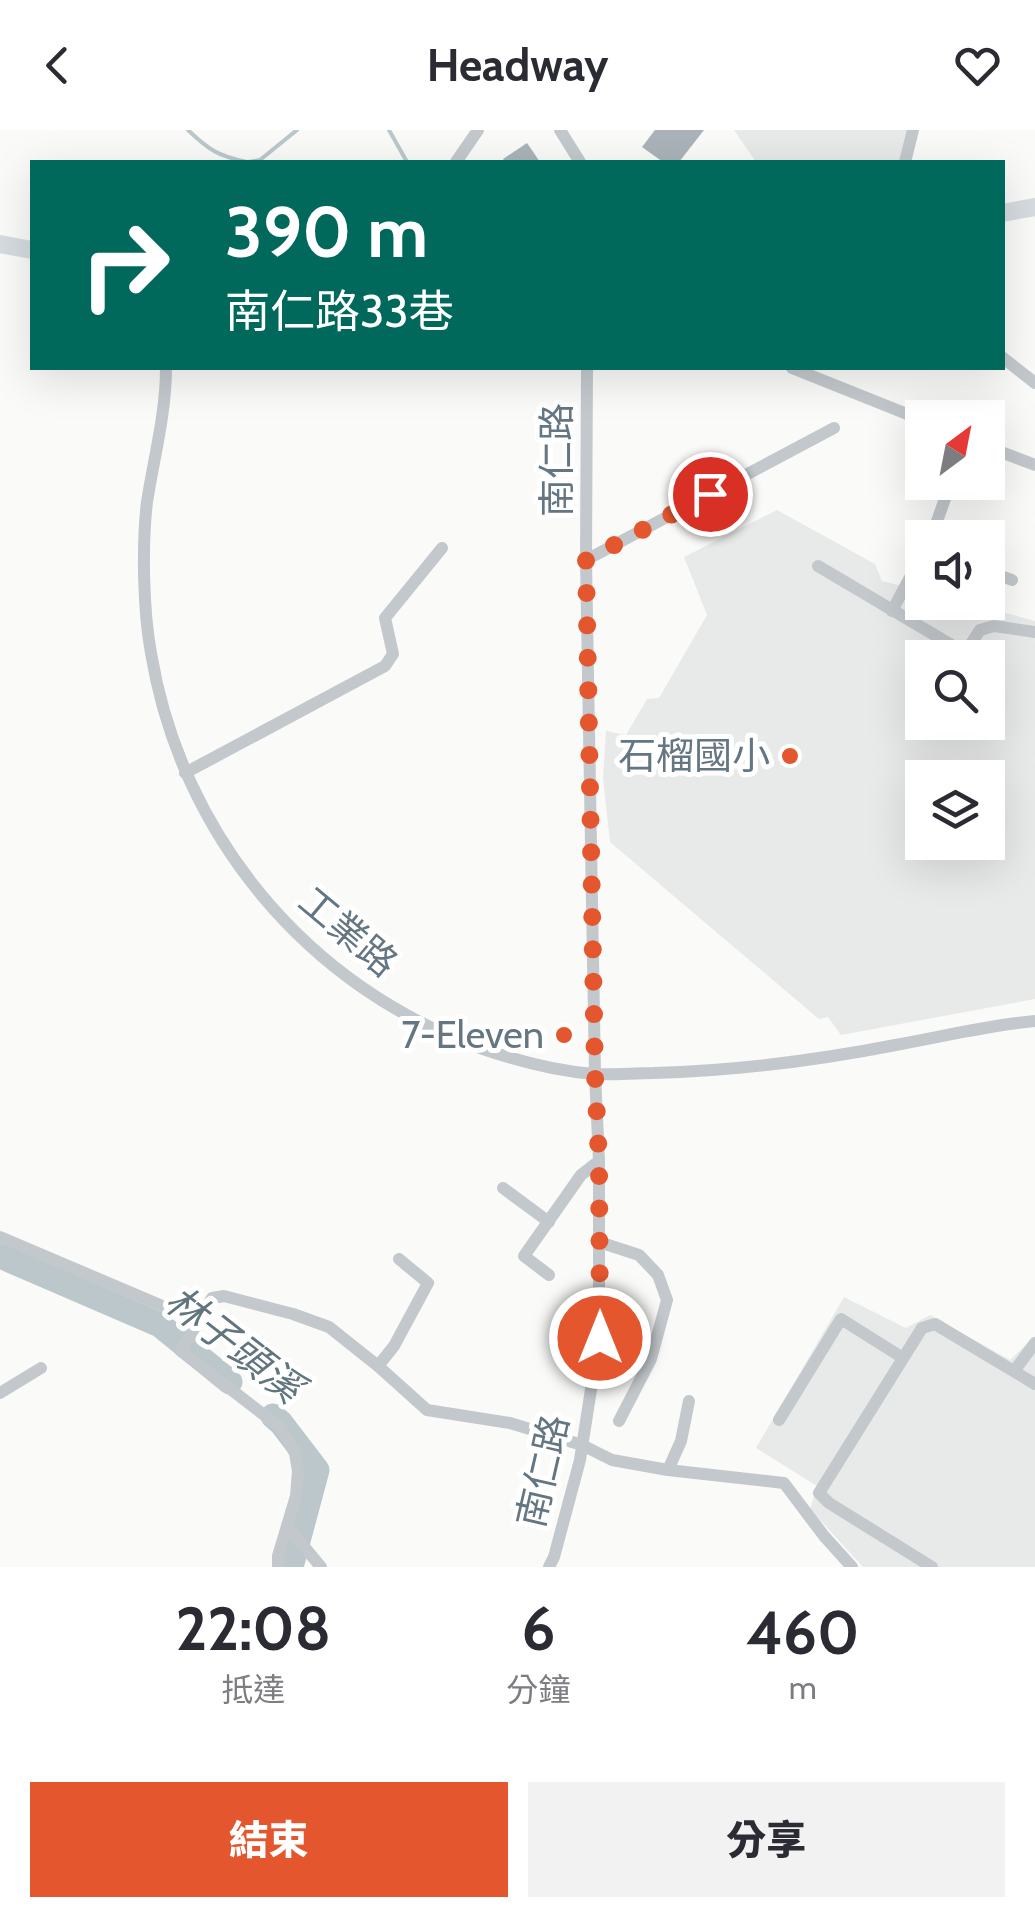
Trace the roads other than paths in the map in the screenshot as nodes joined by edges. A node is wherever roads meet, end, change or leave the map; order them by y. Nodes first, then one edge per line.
1 (478, 130) edge
2 (560, 130) edge
3 (914, 130) edge
4 (457, 160) edge
5 (579, 160) edge
6 (906, 160) edge
7 (1035, 207) edge
8 (1005, 212) edge
9 (0, 244) edge
10 (30, 250) edge
11 (1005, 359) edge
12 (166, 370) edge
13 (176, 370) edge
14 (587, 370) edge
15 (797, 370) edge
16 (1035, 382) edge
17 (166, 394) junction
18 (905, 413) edge
19 (834, 428) dead end
20 (1005, 453) edge
21 (1035, 465) edge
22 (442, 548) dead end
23 (586, 560) junction
24 (818, 566) dead end
25 (1005, 577) edge
26 (1012, 580) dead end
27 (905, 587) edge
28 (892, 611) junction
29 (1035, 632) edge
30 (185, 773) junction
31 (1035, 1021) edge
32 (595, 1074) junction
33 (599, 1161) junction
34 (503, 1188) dead end
35 (549, 1222) junction
36 (0, 1237) edge
37 (599, 1242) junction
38 (399, 1259) dead end
39 (550, 1275) dead end
40 (200, 1322) junction
41 (1035, 1343) edge
42 (904, 1358) junction
43 (378, 1366) junction
44 (41, 1368) dead end
45 (1015, 1370) junction
46 (1035, 1384) edge
47 (0, 1393) edge
48 (688, 1400) dead end
49 (618, 1420) dead end
50 (779, 1420) dead end
51 (582, 1445) junction
52 (668, 1470) junction
53 (287, 1526) junction
54 (278, 1567) edge
55 (322, 1567) edge
56 (550, 1567) edge
57 (852, 1567) edge
58 (932, 1567) edge

1 - 4 street
2 - 5 street
3 - 6 street
7 - 8 main road
9 - 10 main road
11 - 16 street
12 - 17 street, 工業路
13 - 17 street, 工業路
14 - 23 street, 南仁路
15 - 18 street
17 - 30 street, 工業路
19 - 23 street
20 - 21 street
22 - 30 street
23 - 32 street, 南仁路
24 - 28 street
25 - 26 street
27 - 28 street
28 - 29 street
30 - 32 street, 工業路
31 - 32 street, 工業路
32 - 33 street, 南仁路
33 - 35 street
33 - 37 street, 南仁路
34 - 35 street
35 - 39 street
36 - 40 street
37 - 49 street
37 - 51 street, 南仁路
38 - 43 street
40 - 43 street
40 - 53 street
41 - 45 street
42 - 45 street
42 - 50 street
42 - 58 street
43 - 51 street
44 - 47 street
45 - 46 street
48 - 52 street
51 - 52 street
51 - 56 street, 南仁路
52 - 57 street
53 - 54 street
53 - 55 street

